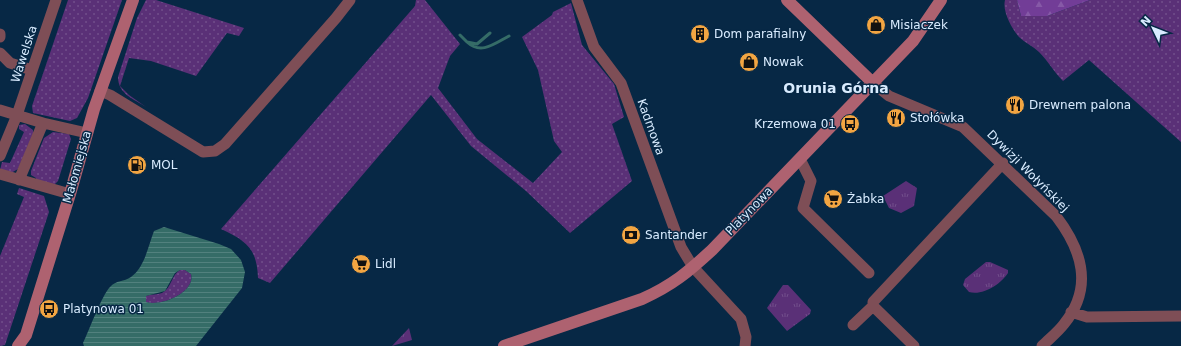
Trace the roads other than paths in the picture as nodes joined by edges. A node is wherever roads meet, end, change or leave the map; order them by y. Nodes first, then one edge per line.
1 (56, 0) edge
2 (133, 0) edge
3 (350, 0) edge
4 (577, 0) edge
5 (787, 0) edge
6 (941, 0) edge
7 (0, 53) edge
8 (32, 70) junction
9 (873, 83) junction
10 (100, 91) junction
11 (0, 110) edge
12 (17, 115) junction
13 (43, 123) junction
14 (87, 133) junction
15 (0, 156) edge
16 (800, 159) junction
17 (1003, 163) junction
18 (0, 174) edge
19 (19, 180) junction
20 (70, 194) junction
21 (693, 267) junction
22 (869, 274) dead end
23 (873, 306) junction
24 (1071, 312) junction
25 (1181, 316) edge
26 (853, 325) dead end
27 (26, 340) edge
28 (18, 346) edge
29 (504, 346) edge
30 (745, 346) edge
31 (914, 346) edge
32 (1042, 346) edge

1 - 8 street, Wawelska
2 - 10 street, Małomiejska
3 - 10 street
4 - 21 street, Kadmowa
5 - 9 street
6 - 9 street, Platynowa
7 - 8 street
8 - 12 street, Wawelska
9 - 16 street, Platynowa
9 - 17 street, Dywizji Wołyńskiej
10 - 14 street, Małomiejska
11 - 12 street
12 - 13 street
12 - 15 street, Wawelska
13 - 14 street
13 - 19 street
14 - 20 street, Małomiejska
16 - 21 street, Platynowa
16 - 22 street
17 - 23 street
17 - 24 street, Dywizji Wołyńskiej
18 - 19 street
19 - 20 street
20 - 27 street, Małomiejska
21 - 29 street, Platynowa
21 - 30 street, Kadmowa
23 - 26 street
23 - 31 street
24 - 25 street
24 - 32 street, Dywizji Wołyńskiej
27 - 28 street, Małomiejska

